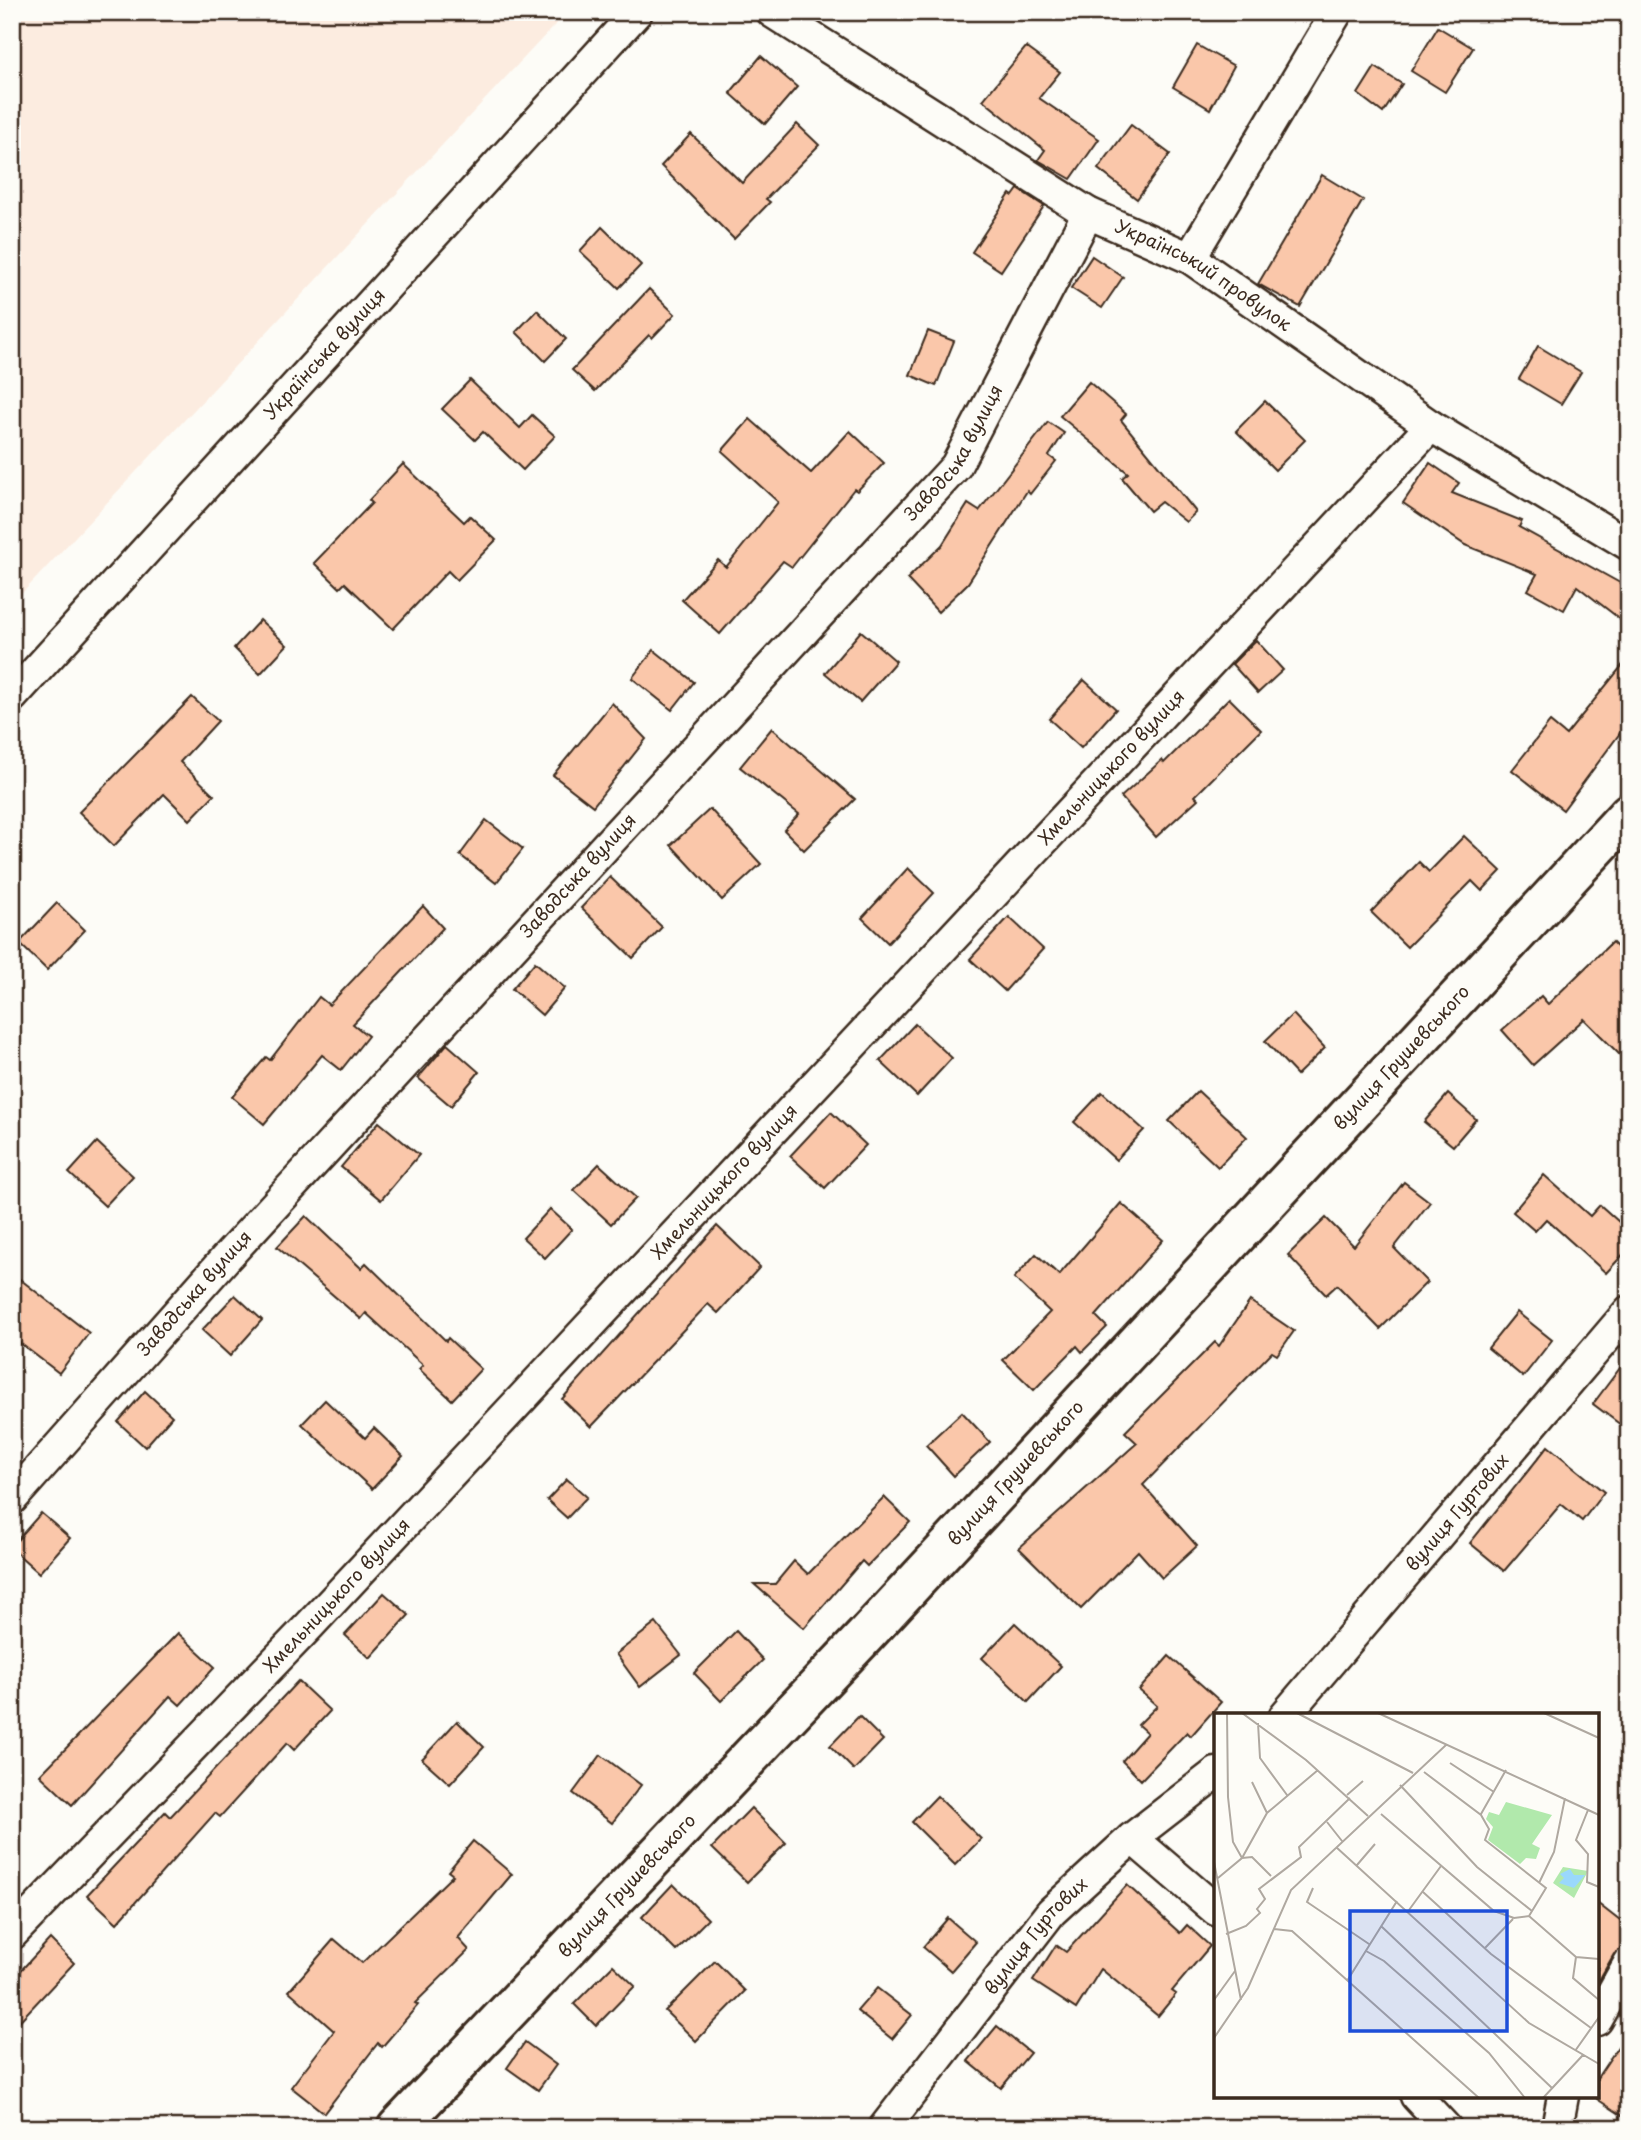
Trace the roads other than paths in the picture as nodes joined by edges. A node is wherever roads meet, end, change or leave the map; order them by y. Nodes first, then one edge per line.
1 (638, 12) edge
2 (772, 12) edge
3 (1337, 12) edge
4 (1088, 213) junction
5 (1189, 258) junction
6 (1431, 426) junction
7 (1629, 544) edge
8 (12, 697) edge
9 (1629, 814) edge
10 (1629, 1311) edge
11 (12, 1499) edge
12 (1287, 1713) edge
13 (1214, 1775) edge
14 (1132, 1838) junction
15 (1214, 1908) edge
16 (12, 1934) edge
17 (1629, 1963) edge
18 (1599, 2016) edge
19 (1418, 2098) edge
20 (1563, 2098) edge
21 (397, 2128) edge
22 (884, 2128) edge
23 (1446, 2128) edge
24 (1557, 2128) edge

1 - 8 street, Українська вулиця
2 - 4 street, Український провулок
3 - 5 street
4 - 5 street, Український провулок
4 - 11 street, Заводська вулиця
5 - 6 street, Український провулок
6 - 7 street, Український провулок
6 - 16 street, Хмельницького вулиця
9 - 21 street, вулиця Грушевського
10 - 12 street, вулиця Гуртових
13 - 14 street, вулиця Гуртових
14 - 15 street
14 - 22 street, вулиця Гуртових
17 - 18 street
19 - 23 street
20 - 24 street

